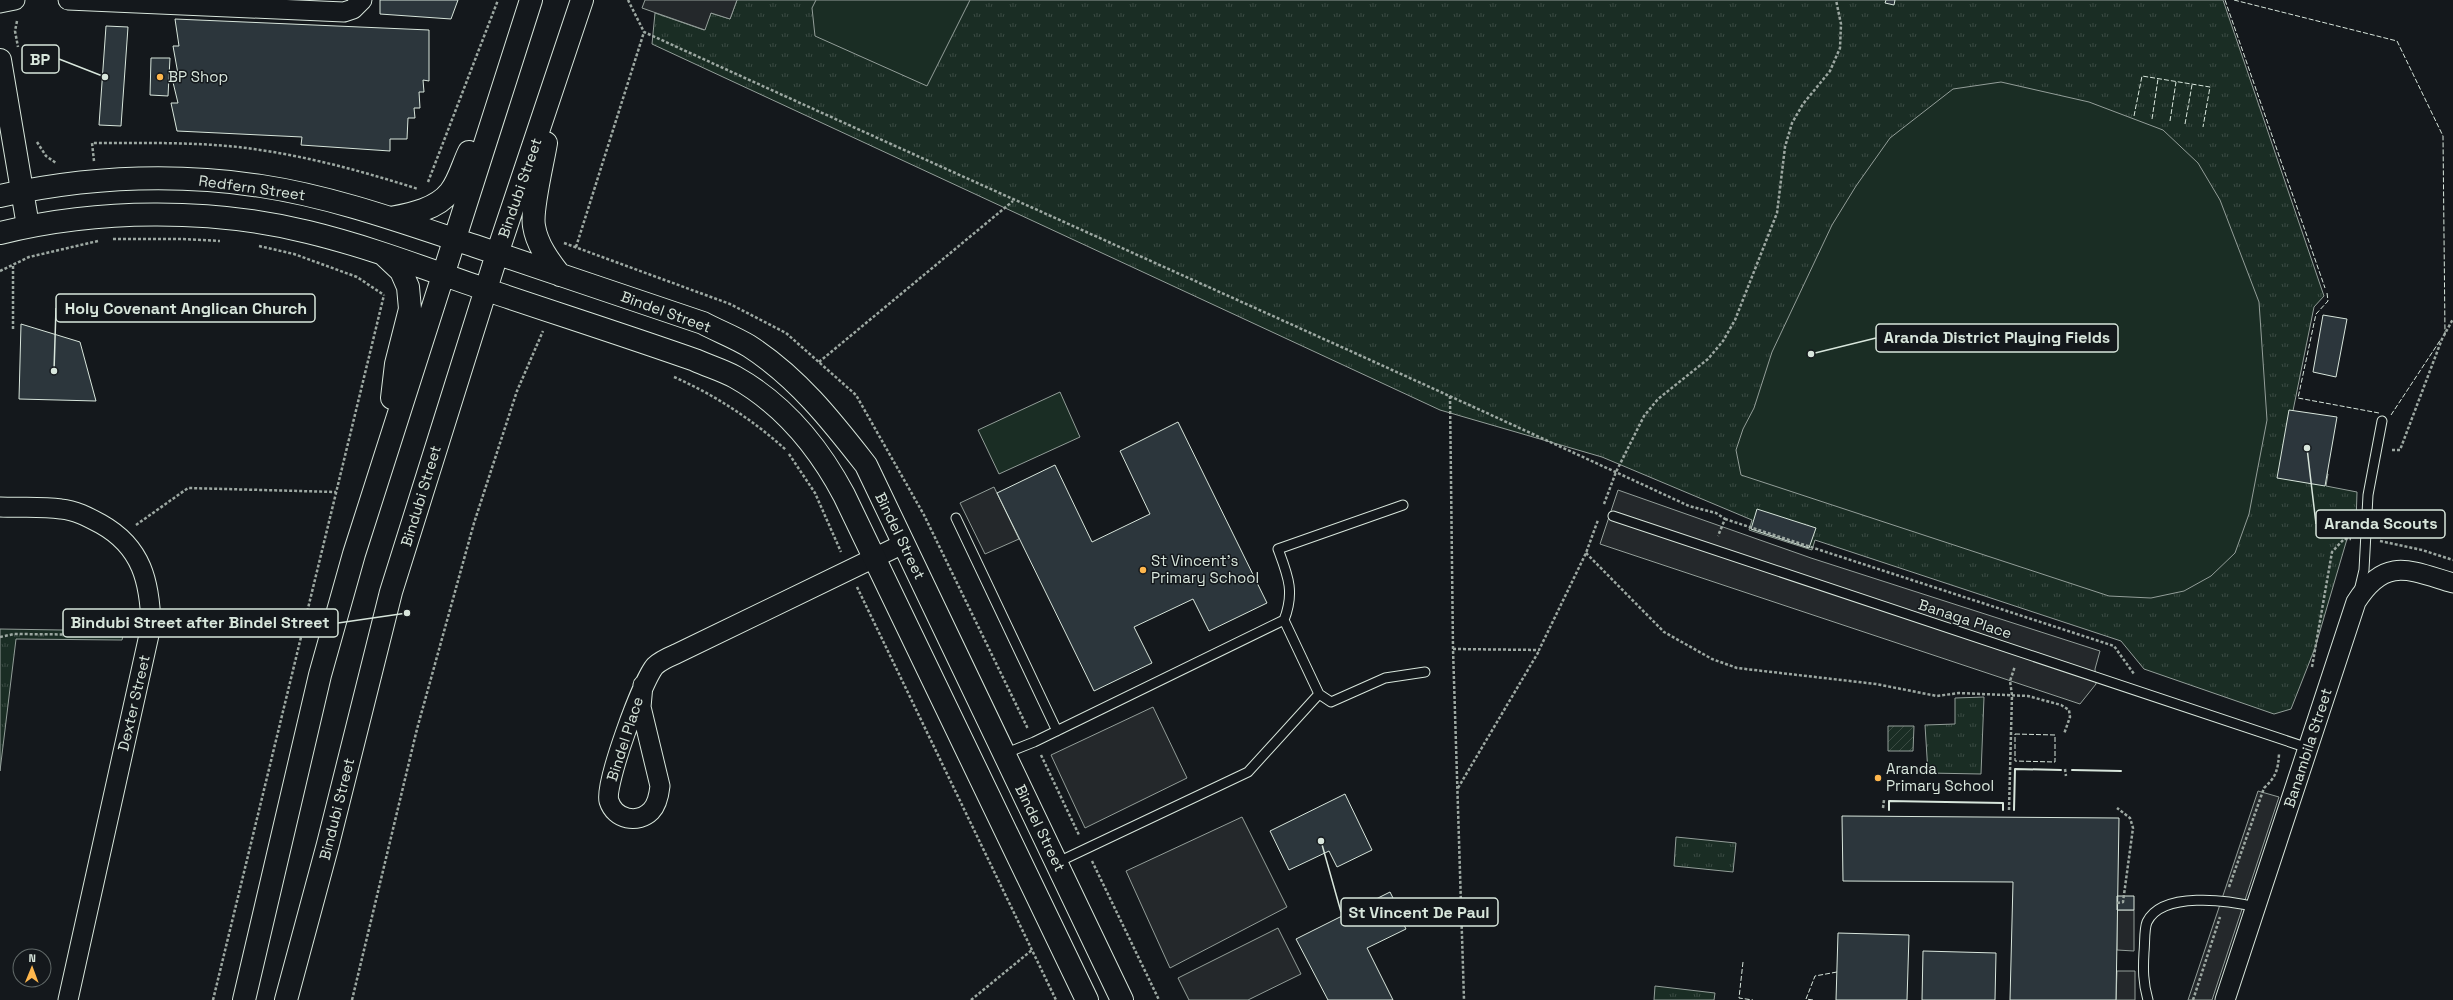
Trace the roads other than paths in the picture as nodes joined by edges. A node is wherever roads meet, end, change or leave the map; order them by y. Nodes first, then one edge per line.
1 (68, 0) edge
2 (362, 0) edge
3 (531, 0) edge
4 (582, 0) edge
5 (0, 3) edge
6 (206, 3) edge
7 (19, 8) edge
8 (9, 56) edge
9 (511, 58) junction
10 (561, 63) junction
11 (22, 191) junction
12 (0, 196) edge
13 (391, 218) junction
14 (28, 226) junction
15 (0, 233) edge
16 (453, 239) junction
17 (382, 253) junction
18 (497, 254) junction
19 (442, 274) junction
20 (560, 275) junction
21 (486, 290) junction
22 (799, 386) junction
23 (779, 409) junction
24 (2382, 421) dead end
25 (384, 456) junction
26 (1403, 505) dead end
27 (0, 508) edge
28 (1613, 516) dead end
29 (956, 518) dead end
30 (903, 544) junction
31 (875, 558) junction
32 (2453, 583) edge
33 (2356, 602) junction
34 (1284, 620) junction
35 (1425, 672) dead end
36 (643, 685) junction
37 (1319, 694) junction
38 (1057, 731) junction
39 (2308, 748) junction
40 (1004, 754) junction
41 (975, 767) junction
42 (1056, 862) junction
43 (2255, 907) junction
44 (68, 1000) edge
45 (244, 1000) edge
46 (286, 1000) edge
47 (1087, 1000) edge
48 (1122, 1000) edge
49 (2148, 1000) edge
50 (2225, 1000) edge

1 - 6 street
2 - 6 street
3 - 9 main road
4 - 10 main road, Bindubi Street
5 - 7 street
8 - 11 main road
9 - 13 main road
9 - 16 main road
10 - 18 main road, Bindubi Street
10 - 20 main road
11 - 12 main road, Redfern Street
11 - 13 main road, Redfern Street
11 - 14 main road
13 - 16 main road, Redfern Street
14 - 15 main road
14 - 17 main road
16 - 18 main road, Redfern Street
16 - 19 main road
17 - 19 main road
17 - 25 main road
18 - 20 main road, Bindel Street
18 - 21 main road, Bindubi Street
19 - 21 main road
19 - 25 main road
20 - 22 main road, Bindel Street
21 - 23 main road
21 - 46 main road, Bindubi Street
22 - 23 main road
22 - 30 main road, Bindel Street
23 - 31 main road
24 - 33 lane
25 - 45 main road
26 - 34 lane
27 - 44 street, Dexter Street
28 - 39 lane, Banaga Place
29 - 38 lane
30 - 31 street, Bindel Place
30 - 40 main road, Bindel Street
31 - 36 street, Bindel Place
31 - 41 main road
32 - 33 street, Banambila Street
33 - 39 street, Banambila Street
34 - 37 lane
34 - 38 lane
35 - 37 lane
36 - 36 street, Bindel Place
37 - 42 lane
38 - 40 lane
39 - 43 street, Banambila Street
40 - 41 main road
40 - 42 main road, Bindel Street
41 - 47 main road
42 - 48 main road, Bindel Street
43 - 49 lane
43 - 50 street, Banambila Street

